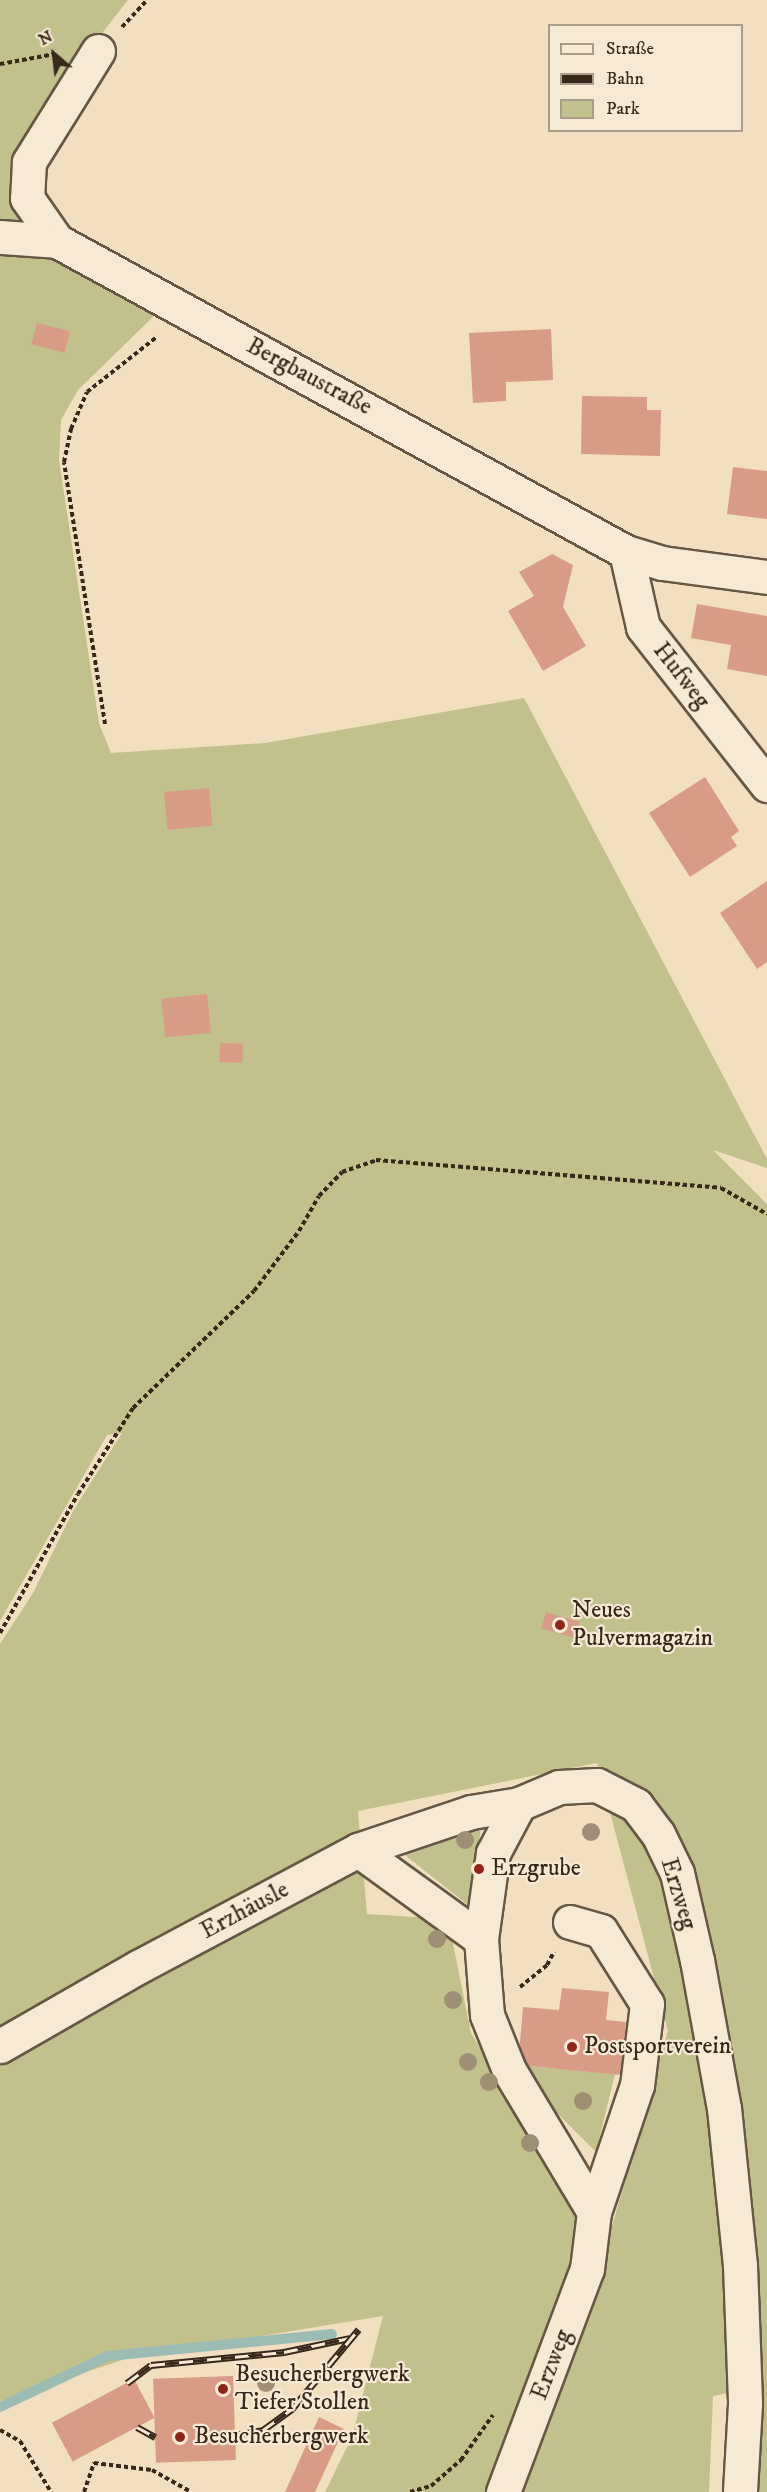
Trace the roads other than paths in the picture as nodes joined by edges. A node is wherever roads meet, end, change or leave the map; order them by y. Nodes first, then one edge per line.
1 (98, 51) road end
2 (0, 237) edge
3 (57, 241) junction
4 (626, 552) junction
5 (767, 577) edge
6 (767, 785) edge
7 (519, 1804) junction
8 (358, 1850) junction
9 (570, 1922) road end
10 (481, 1939) junction
11 (0, 2046) edge
12 (594, 2212) junction
13 (503, 2492) edge
14 (740, 2492) edge

1 - 3 street, Bergbaustraße
2 - 3 street
3 - 4 street, Bergbaustraße
4 - 5 street, Bergbaustraße
4 - 6 street, Hufweg
7 - 8 street, Erzweg
7 - 10 street
7 - 14 street, Erzweg
8 - 10 street
8 - 11 street, Erzhäusle
9 - 12 street, Erzweg
10 - 12 street
12 - 13 street, Erzweg

